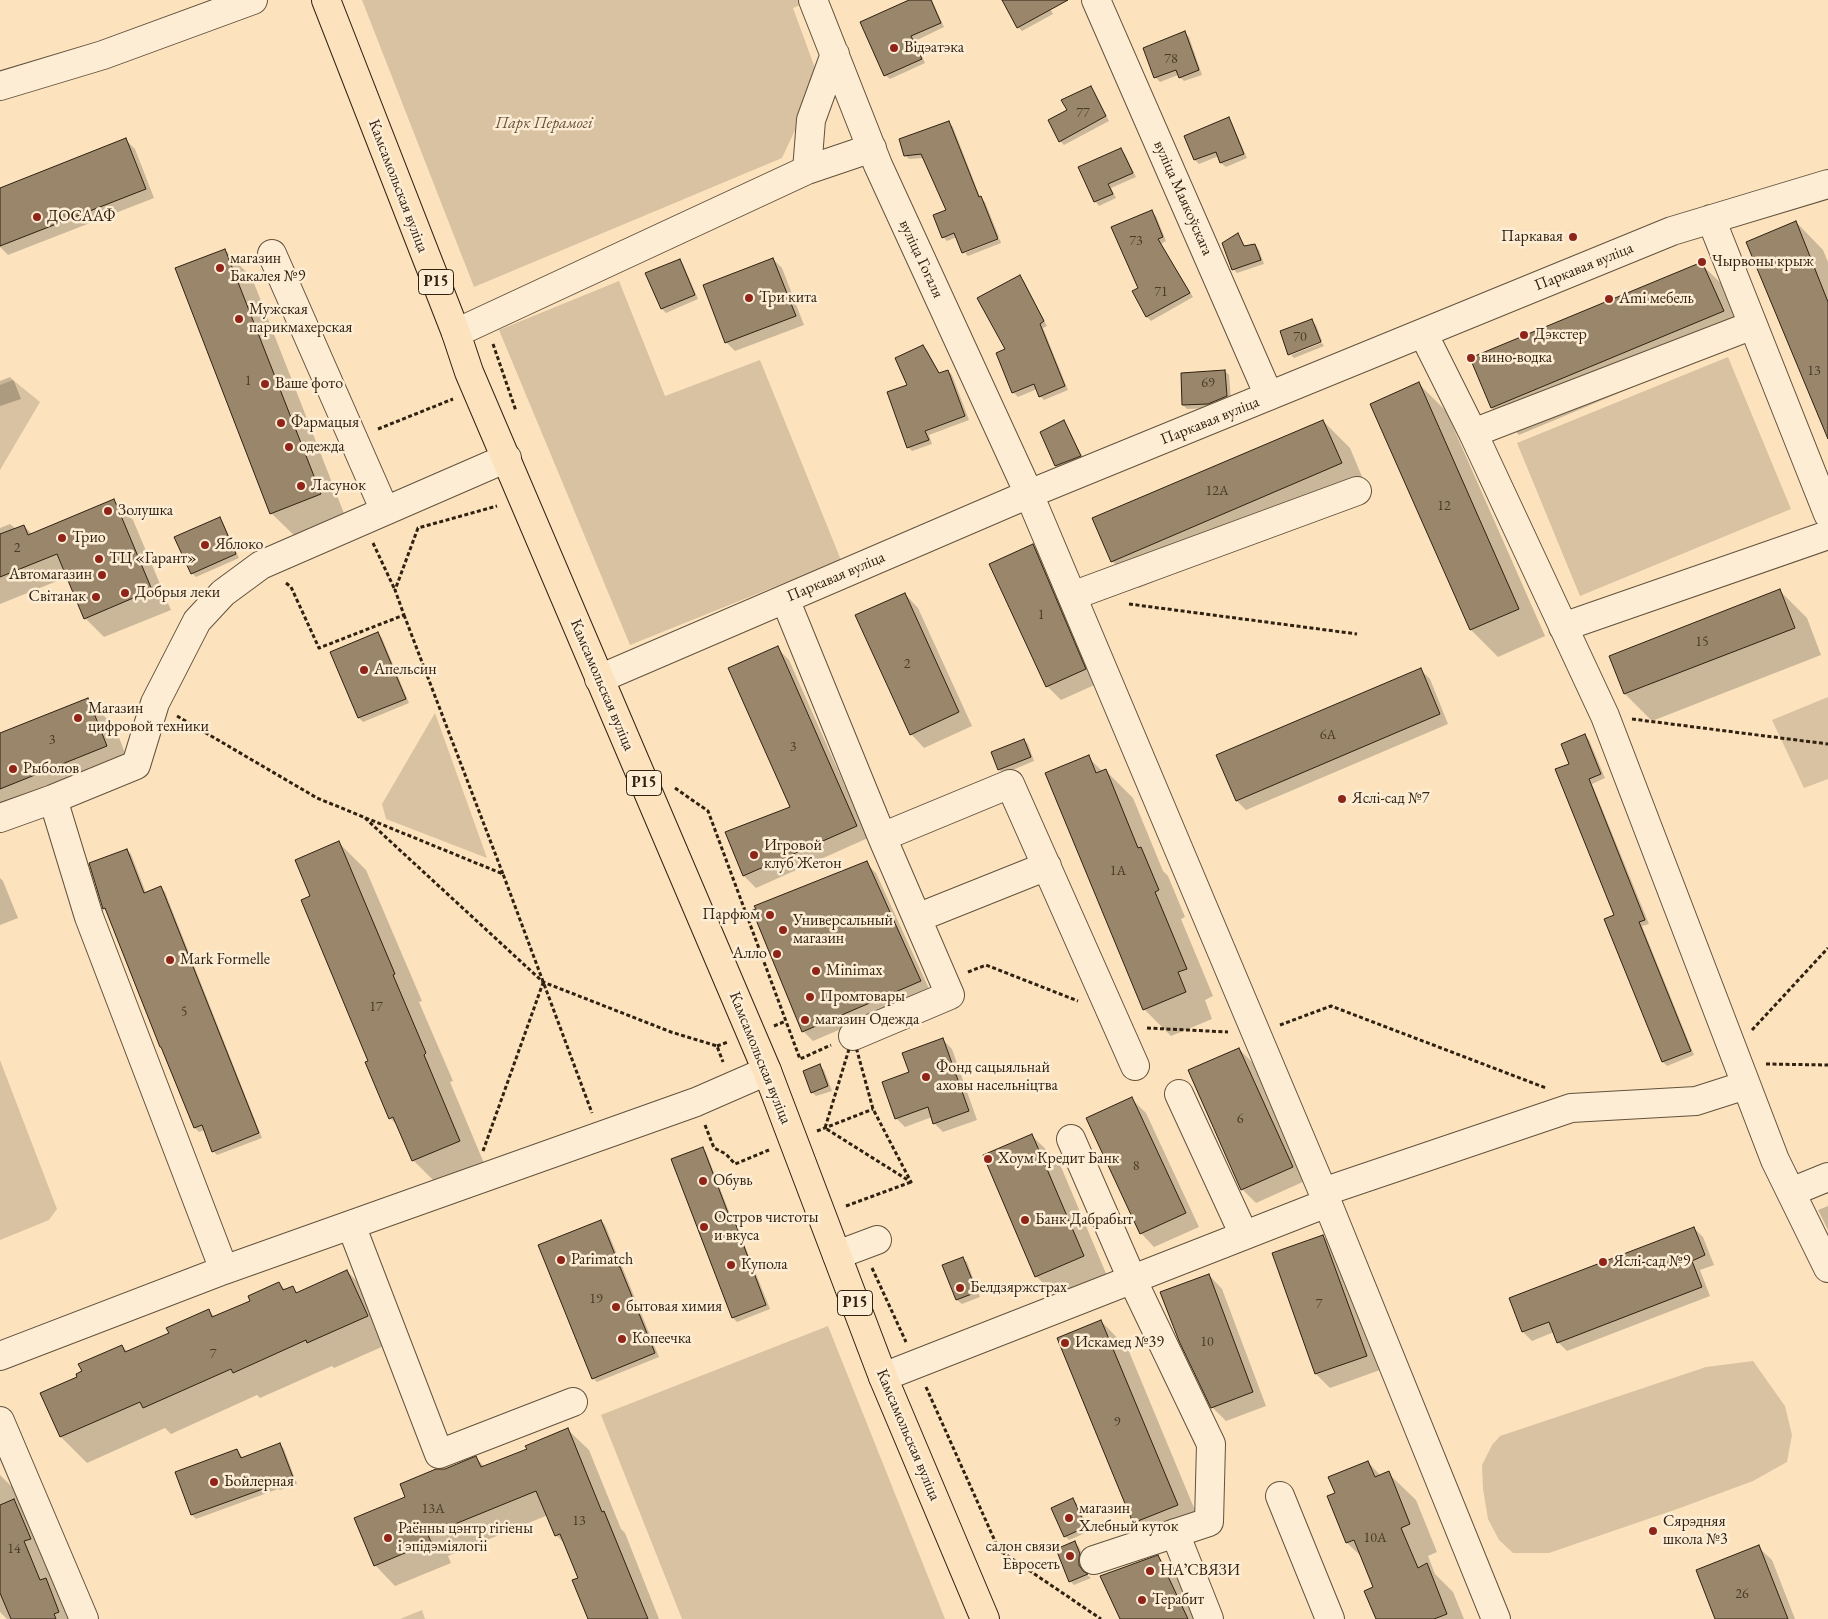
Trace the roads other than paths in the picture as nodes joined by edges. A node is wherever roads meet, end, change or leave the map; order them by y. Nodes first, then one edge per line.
1 (253, 0) edge
2 (326, 0) edge
3 (1096, 0) edge
4 (817, 10) edge
5 (835, 54) junction
6 (0, 86) edge
7 (872, 148) junction
8 (807, 170) junction
9 (1828, 184) edge
10 (1711, 219) junction
11 (272, 254) dead end
12 (1753, 325) junction
13 (456, 333) junction
14 (1423, 333) junction
15 (1269, 396) junction
16 (1473, 433) junction
17 (507, 458) junction
18 (1357, 491) dead end
19 (1029, 494) junction
20 (1828, 514) edge
21 (374, 515) junction
22 (1828, 535) edge
23 (1072, 596) junction
24 (785, 599) junction
25 (1563, 627) junction
26 (600, 679) junction
27 (53, 799) junction
28 (0, 818) edge
29 (882, 837) junction
30 (1047, 866) junction
31 (917, 918) junction
32 (844, 1040) road end
33 (1135, 1066) dead end
34 (1739, 1067) junction
35 (768, 1071) junction
36 (1179, 1094) dead end
37 (1071, 1139) dead end
38 (1828, 1177) edge
39 (1791, 1192) junction
40 (1325, 1197) junction
41 (351, 1225) junction
42 (1244, 1236) junction
43 (873, 1250) road end
44 (837, 1255) junction
45 (1828, 1268) edge
46 (224, 1270) junction
47 (1132, 1279) junction
48 (0, 1356) edge
49 (883, 1377) junction
50 (573, 1402) dead end
51 (0, 1420) edge
52 (1280, 1496) dead end
53 (1175, 1533) junction
54 (1094, 1560) dead end
55 (84, 1619) edge
56 (985, 1619) edge
57 (1209, 1619) edge
58 (1330, 1619) edge
59 (1496, 1619) edge

1 - 6 street
2 - 13 main road, Камсамольская вуліца / Р15
3 - 15 street, вуліца Маякоўскага
4 - 5 street, вуліца Гогаля
5 - 7 street, вуліца Гогаля
5 - 8 street
7 - 8 street
7 - 19 street, вуліца Гогаля
8 - 13 street
9 - 10 street, Паркавая вуліца
10 - 12 street
10 - 14 street, Паркавая вуліца
11 - 21 street
12 - 16 street
12 - 20 street
13 - 17 main road, Камсамольская вуліца / Р15
14 - 15 street, Паркавая вуліца
14 - 16 street
15 - 19 street, Паркавая вуліца
16 - 25 street
17 - 21 street
17 - 26 main road, Камсамольская вуліца / Р15
18 - 23 street
19 - 23 street, вуліца Гогаля
19 - 24 street, Паркавая вуліца
21 - 27 street
22 - 25 street
23 - 40 street, вуліца Гогаля
24 - 26 street, Паркавая вуліца
24 - 29 street
25 - 34 street
26 - 35 main road, Камсамольская вуліца / Р15
27 - 28 street
27 - 46 street
29 - 30 street
29 - 31 street
30 - 31 street
30 - 33 street
31 - 32 street
34 - 39 street
34 - 40 street
35 - 41 street
35 - 44 main road, Камсамольская вуліца / Р15
36 - 42 street
37 - 47 street
38 - 39 street
39 - 45 street
40 - 42 street
40 - 59 street, вуліца Гогаля
41 - 46 street
41 - 50 street
42 - 47 street
43 - 44 street
44 - 49 main road, Камсамольская вуліца / Р15
46 - 48 street
47 - 49 street
47 - 53 street
49 - 56 main road, Камсамольская вуліца / Р15
51 - 55 street
52 - 58 street
53 - 54 street
53 - 57 street

